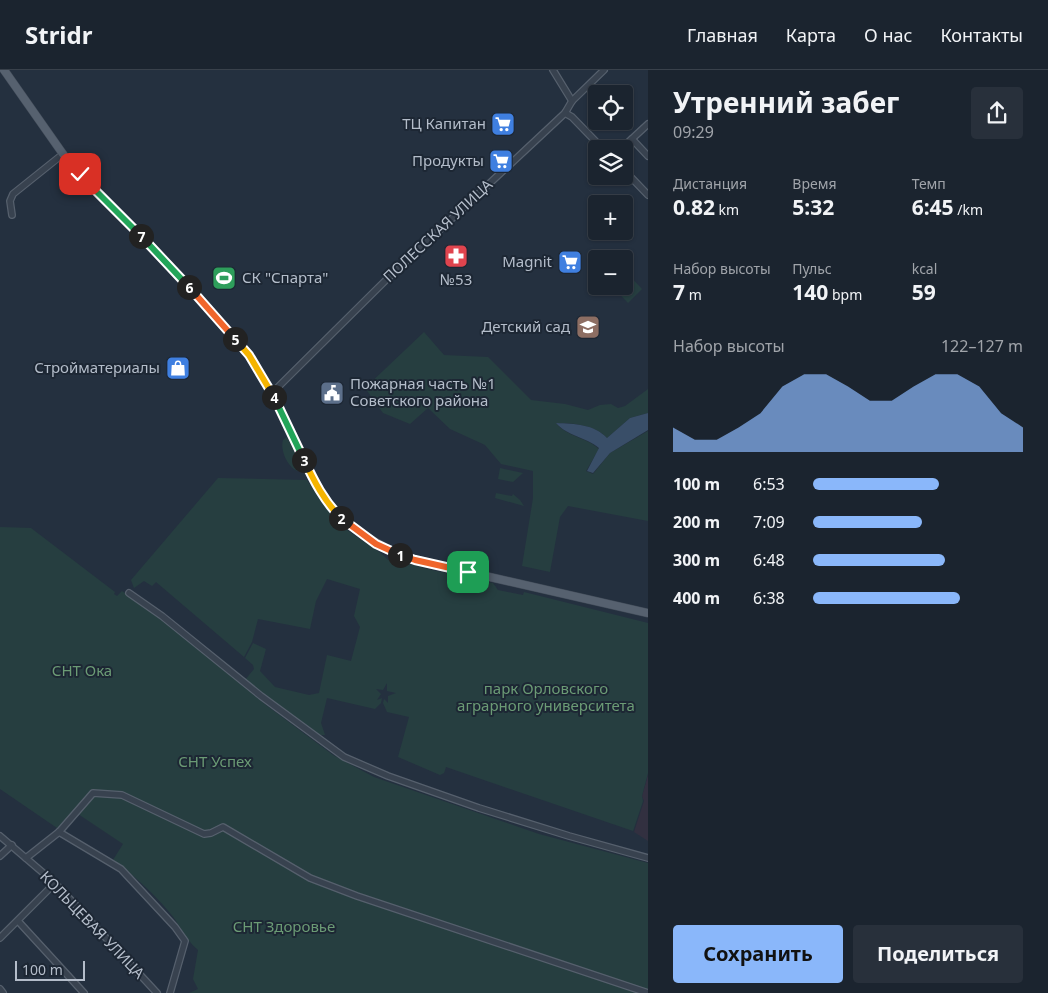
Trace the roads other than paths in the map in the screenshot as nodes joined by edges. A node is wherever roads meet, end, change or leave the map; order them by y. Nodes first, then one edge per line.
1 (4, 70) edge
2 (553, 70) edge
3 (604, 70) edge
4 (572, 101) junction
5 (564, 114) junction
6 (648, 124) edge
7 (632, 139) joint
8 (594, 140) edge
9 (64, 154) junction
10 (648, 156) edge
11 (633, 179) edge
12 (648, 195) edge
13 (12, 215) dead end
14 (272, 392) junction
15 (129, 593) dead end
16 (648, 613) edge
17 (59, 832) junction
18 (0, 836) edge
19 (12, 845) junction
20 (0, 856) edge
21 (26, 858) junction
22 (648, 858) edge
23 (55, 883) junction
24 (18, 921) junction
25 (0, 938) edge
26 (0, 989) edge
27 (3, 993) edge
28 (84, 993) edge
29 (157, 993) edge
30 (170, 993) edge
31 (648, 993) edge

1 - 9 main road
2 - 4 street
3 - 4 street, ПОЛЕССКАЯ УЛИЦА
4 - 5 street, ПОЛЕССКАЯ УЛИЦА
5 - 8 street
5 - 14 street, ПОЛЕССКАЯ УЛИЦА
6 - 7 street
7 - 10 street
9 - 13 street
9 - 14 main road
11 - 12 street
14 - 16 main road
15 - 22 street
17 - 21 street
17 - 30 street
17 - 31 street
18 - 19 street, КОЛЬЦЕВАЯ УЛИЦА
19 - 20 street
19 - 21 street, КОЛЬЦЕВАЯ УЛИЦА
21 - 23 street, КОЛЬЦЕВАЯ УЛИЦА
23 - 24 street
23 - 29 street, КОЛЬЦЕВАЯ УЛИЦА
24 - 25 street
24 - 28 street
26 - 27 street

